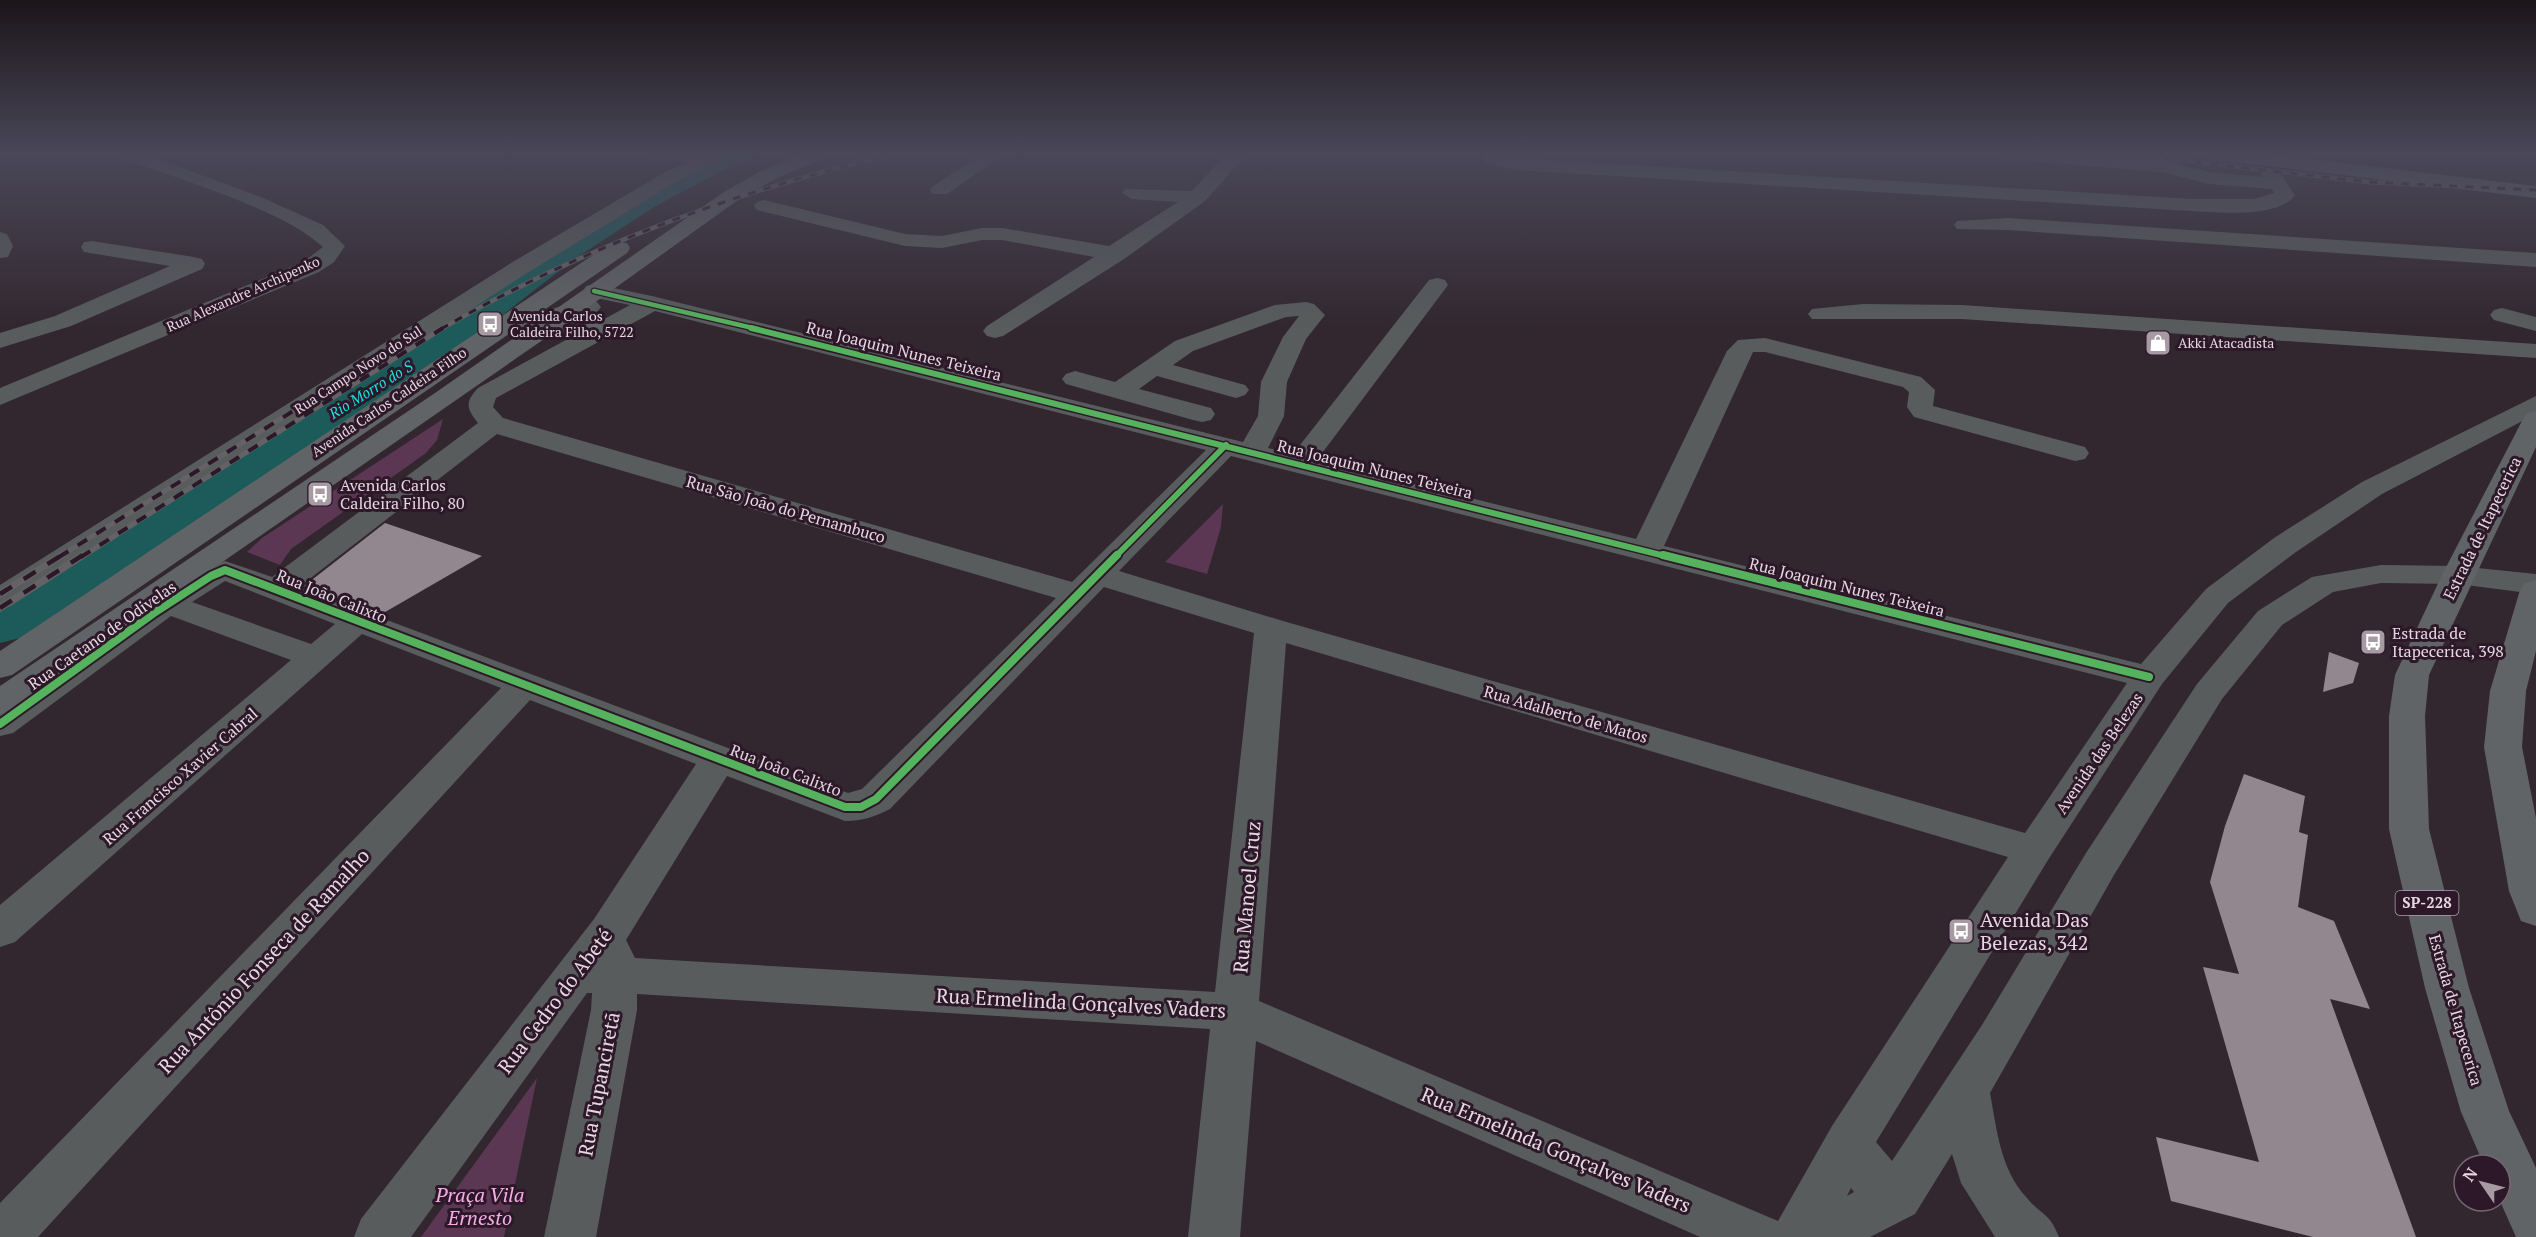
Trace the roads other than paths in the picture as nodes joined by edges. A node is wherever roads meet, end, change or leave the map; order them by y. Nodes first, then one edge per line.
1 (276, 211) edge
2 (614, 211) edge
3 (681, 211) edge
4 (710, 211) edge
5 (783, 211) edge
6 (1178, 211) edge
7 (1964, 225) dead end
8 (0, 238) edge
9 (92, 247) dead end
10 (0, 252) edge
11 (1116, 254) junction
12 (2536, 261) edge
13 (1437, 285) dead end
14 (594, 291) junction
15 (648, 302) junction
16 (565, 311) junction
17 (1820, 314) dead end
18 (2502, 315) dead end
19 (2536, 324) edge
20 (498, 328) junction
21 (537, 331) junction
22 (995, 331) dead end
23 (594, 334) junction
24 (0, 342) edge
25 (2269, 351) dead end
26 (2536, 351) edge
27 (2536, 360) edge
28 (1151, 367) junction
29 (1075, 379) dead end
30 (1236, 390) dead end
31 (1119, 391) junction
32 (0, 397) edge
33 (2536, 404) edge
34 (1202, 414) dead end
35 (2536, 419) edge
36 (493, 424) junction
37 (1239, 448) junction
38 (2075, 453) dead end
39 (1300, 464) junction
40 (1646, 551) junction
41 (220, 570) joint
42 (2458, 575) junction
43 (1088, 584) junction
44 (278, 588) junction
45 (2535, 598) edge
46 (0, 599) edge
47 (168, 604) junction
48 (358, 621) junction
49 (1271, 628) junction
50 (318, 658) junction
51 (0, 667) edge
52 (2149, 677) junction
53 (524, 685) junction
54 (0, 703) edge
55 (0, 724) edge
56 (719, 758) junction
57 (2034, 850) junction
58 (2534, 898) edge
59 (0, 930) edge
60 (599, 961) junction
61 (1237, 1012) junction
62 (1965, 1089) junction
63 (1849, 1142) junction
64 (1897, 1197) junction
65 (2536, 1224) edge
66 (3, 1237) edge
67 (380, 1237) edge
68 (570, 1237) edge
69 (1214, 1237) edge
70 (1759, 1237) edge
71 (1798, 1237) edge
72 (1818, 1237) edge
73 (2033, 1237) edge

1 - 32 street, Rua Alexandre Archipenko
2 - 46 street, Rua Campo Novo do Sul
3 - 20 main road, Avenida Carlos Caldeira Filho
4 - 14 main road, Avenida Carlos Caldeira Filho
5 - 11 street
6 - 11 street
7 - 12 street
8 - 10 street
9 - 24 street
11 - 22 street
13 - 39 street
14 - 15 street, Rua Joaquim Nunes Teixeira
14 - 16 main road, Avenida Carlos Caldeira Filho
15 - 16 street, Rua Joaquim Nunes Teixeira
15 - 23 street
15 - 37 street, Rua Joaquim Nunes Teixeira
16 - 20 street, Rua Joaquim Nunes Teixeira
16 - 21 main road, Avenida Carlos Caldeira Filho
17 - 26 street
18 - 19 street
20 - 51 main road, Avenida Carlos Caldeira Filho
21 - 23 main road
21 - 54 main road, Avenida Carlos Caldeira Filho
23 - 36 street
25 - 27 street
28 - 30 street
28 - 31 street
28 - 37 street, Rua João Calixto
29 - 31 street
31 - 34 street
33 - 52 street, Avenida das Belezas
35 - 42 main road, Estrada de Itapecerica / SP-228
36 - 43 street, Rua São João do Pernambuco
36 - 44 street
37 - 39 street, Rua Joaquim Nunes Teixeira
37 - 43 street, Rua João Calixto
38 - 40 street
39 - 40 street, Rua Joaquim Nunes Teixeira
40 - 52 street, Rua Joaquim Nunes Teixeira
41 - 44 street, Rua João Calixto
41 - 47 street, Rua Caetano de Odivelas
42 - 45 street
42 - 62 street
42 - 65 main road, Estrada de Itapecerica / SP-228
43 - 49 street, Rua Adalberto de Matos
43 - 56 street, Rua João Calixto
44 - 48 street, Rua João Calixto
45 - 58 main road
47 - 50 street
47 - 55 street, Rua Caetano de Odivelas
48 - 50 street, Rua Francisco Xavier Cabral
48 - 53 street, Rua João Calixto
49 - 57 street, Rua Adalberto de Matos
49 - 61 street, Rua Manoel Cruz
50 - 59 street, Rua Francisco Xavier Cabral
52 - 57 street, Avenida das Belezas
53 - 56 street, Rua João Calixto
53 - 66 street, Rua Antônio Fonseca de Ramalho
56 - 60 street, Rua Cedro do Abeté
57 - 63 street, Avenida das Belezas
60 - 61 street, Rua Ermelinda Gonçalves Vaders
60 - 67 street, Rua Cedro do Abeté
60 - 68 street, Rua Tupanciretã
61 - 69 street, Rua Manoel Cruz
61 - 70 street, Rua Ermelinda Gonçalves Vaders
62 - 64 street
62 - 73 street
63 - 64 street
63 - 71 street, Avenida das Belezas
64 - 72 street

